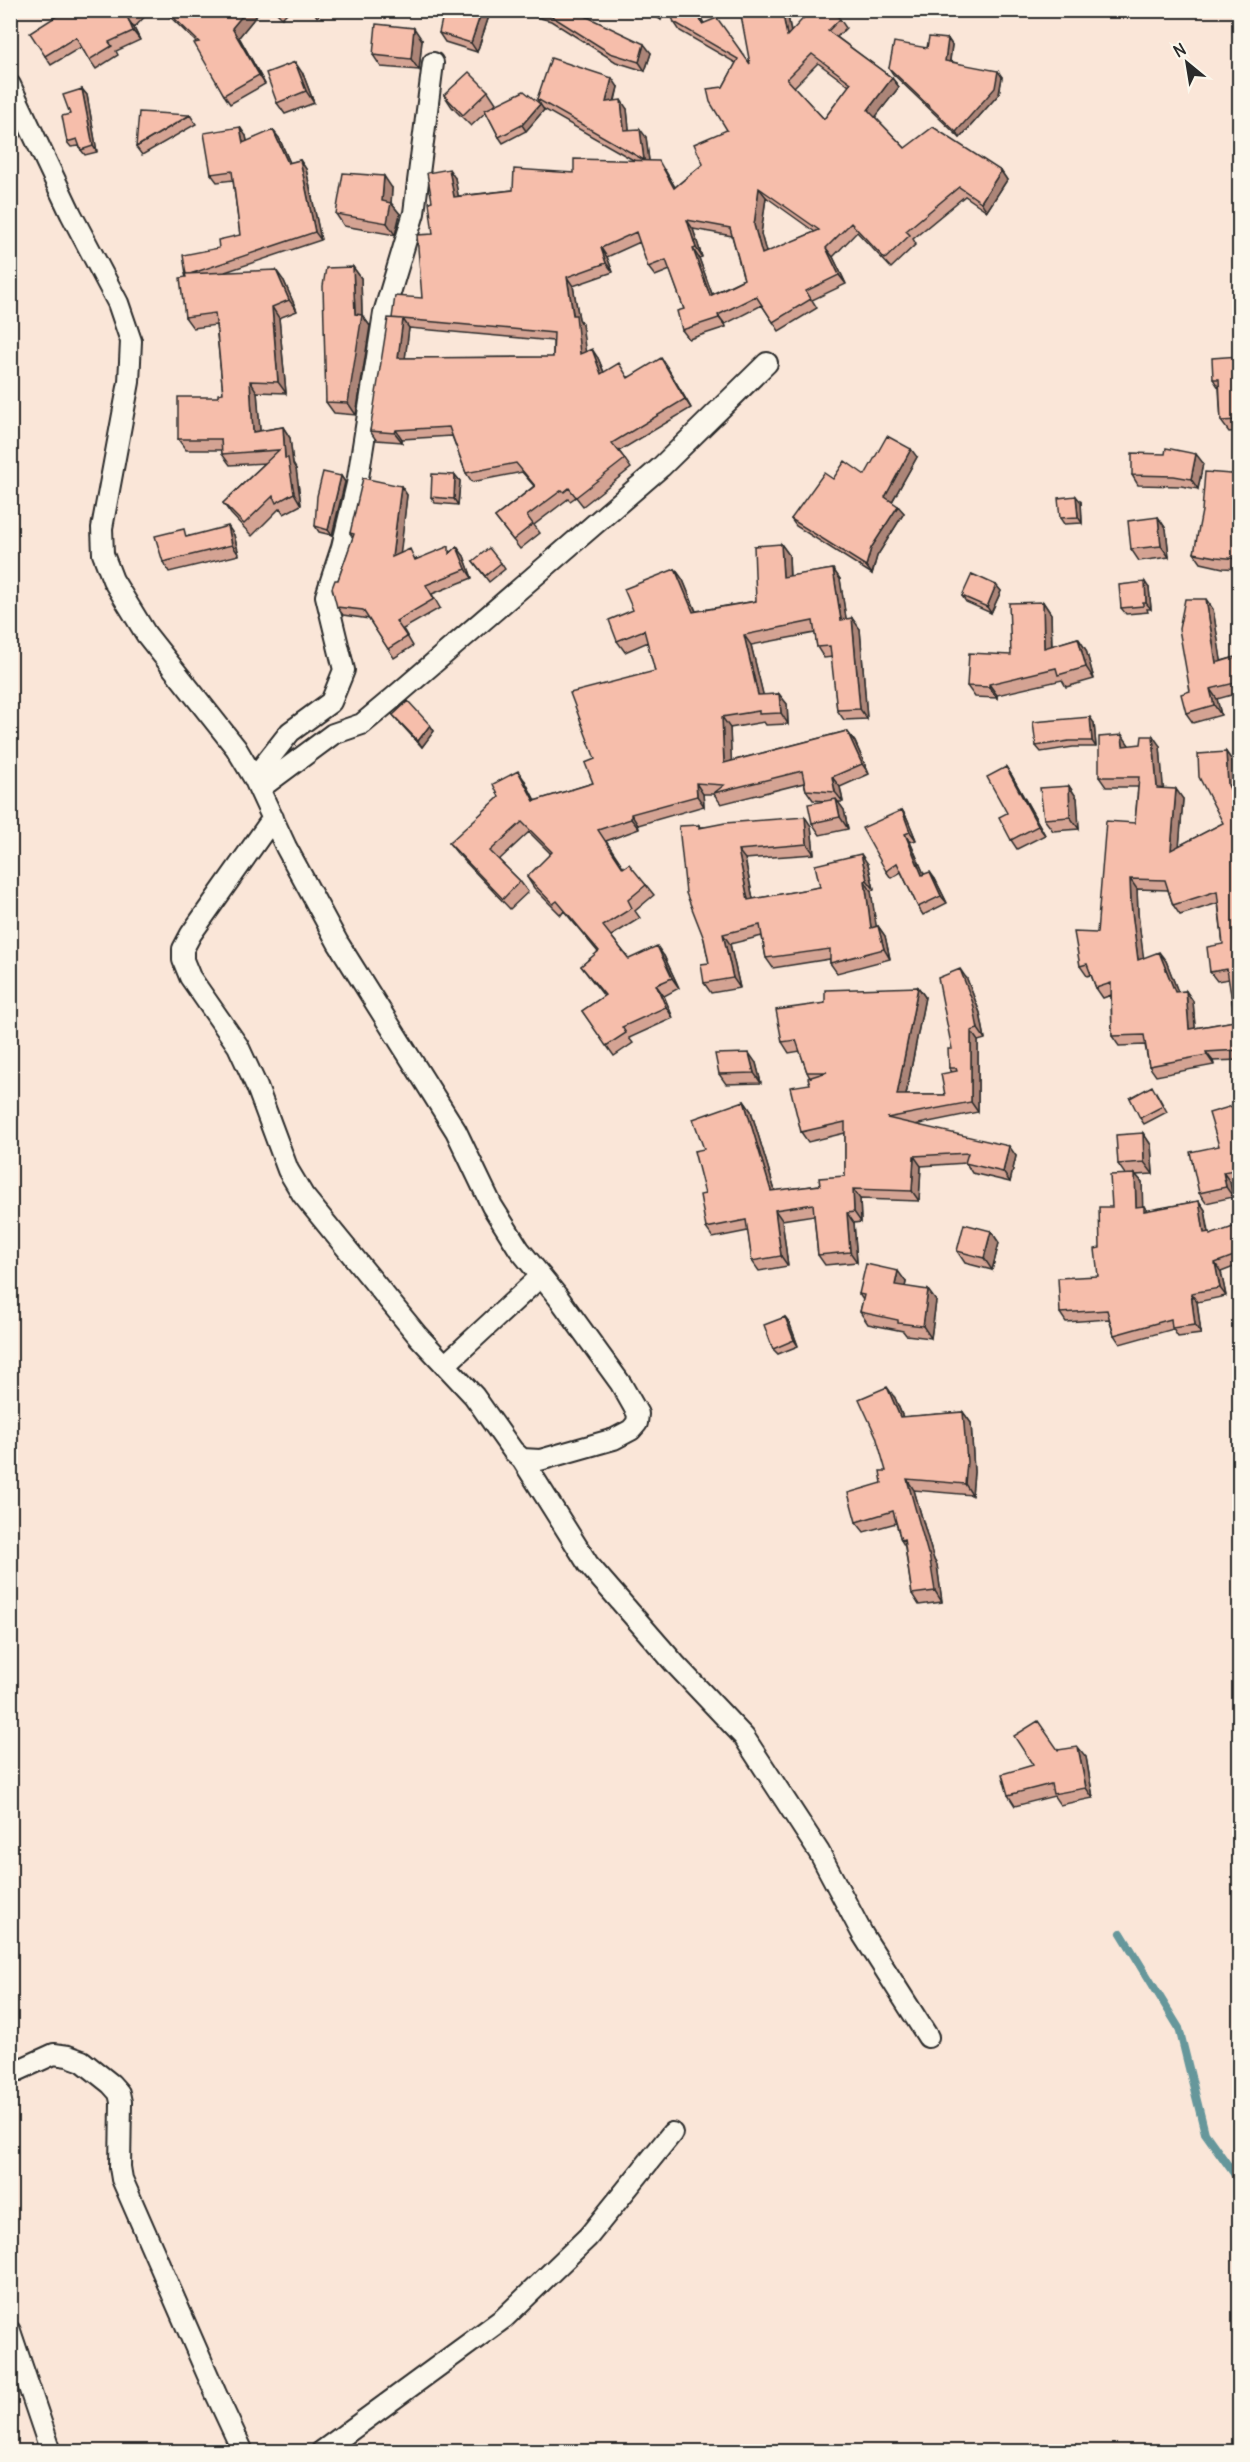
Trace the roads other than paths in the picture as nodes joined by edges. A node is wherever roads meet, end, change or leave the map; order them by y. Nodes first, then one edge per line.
1 (433, 63) dead end
2 (10, 85) edge
3 (766, 363) dead end
4 (257, 784) junction
5 (273, 818) junction
6 (541, 1276) junction
7 (445, 1365) junction
8 (522, 1459) junction
9 (928, 2037) dead end
10 (10, 2074) edge
11 (672, 2133) dead end
12 (10, 2331) edge
13 (51, 2451) edge
14 (243, 2451) edge
15 (321, 2451) edge

1 - 4 street
2 - 4 street
3 - 4 street
4 - 5 street
5 - 6 street
5 - 7 street
6 - 7 street
6 - 8 street
7 - 8 street
8 - 9 street
10 - 14 street
11 - 15 street
12 - 13 street

